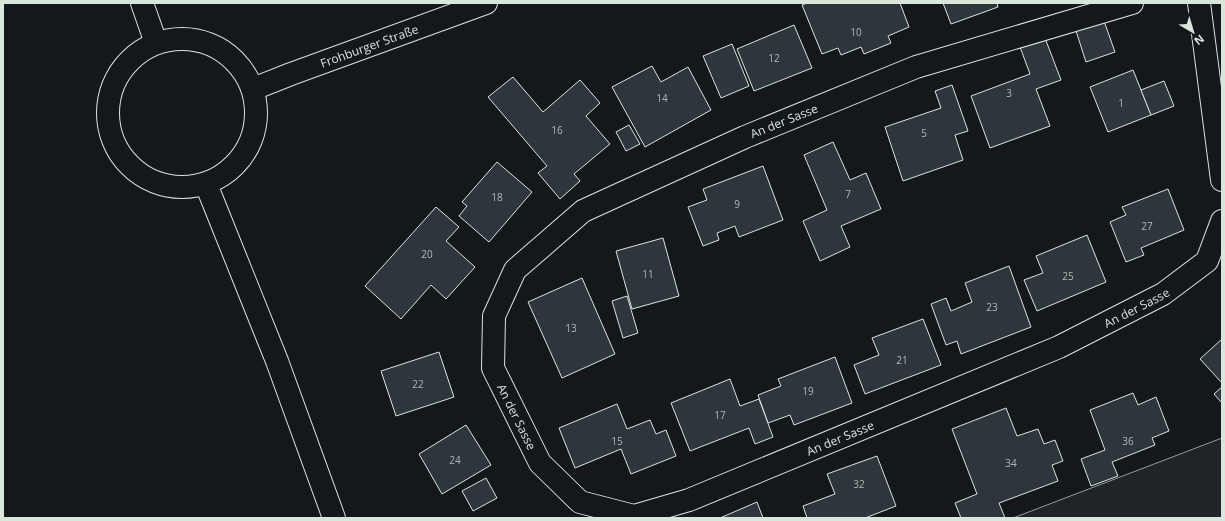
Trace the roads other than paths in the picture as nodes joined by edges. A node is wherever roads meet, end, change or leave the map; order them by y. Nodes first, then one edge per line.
1 (142, 3) edge
2 (486, 3) edge
3 (1132, 3) edge
4 (1199, 3) edge
5 (156, 43) junction
6 (253, 89) junction
7 (1222, 180) edge
8 (206, 184) junction
9 (1222, 220) edge
10 (334, 518) edge

1 - 5 street
2 - 6 street, Frohburger Straße
3 - 9 street, An der Sasse
4 - 7 street
5 - 6 street
5 - 8 street
6 - 8 street
8 - 10 street

